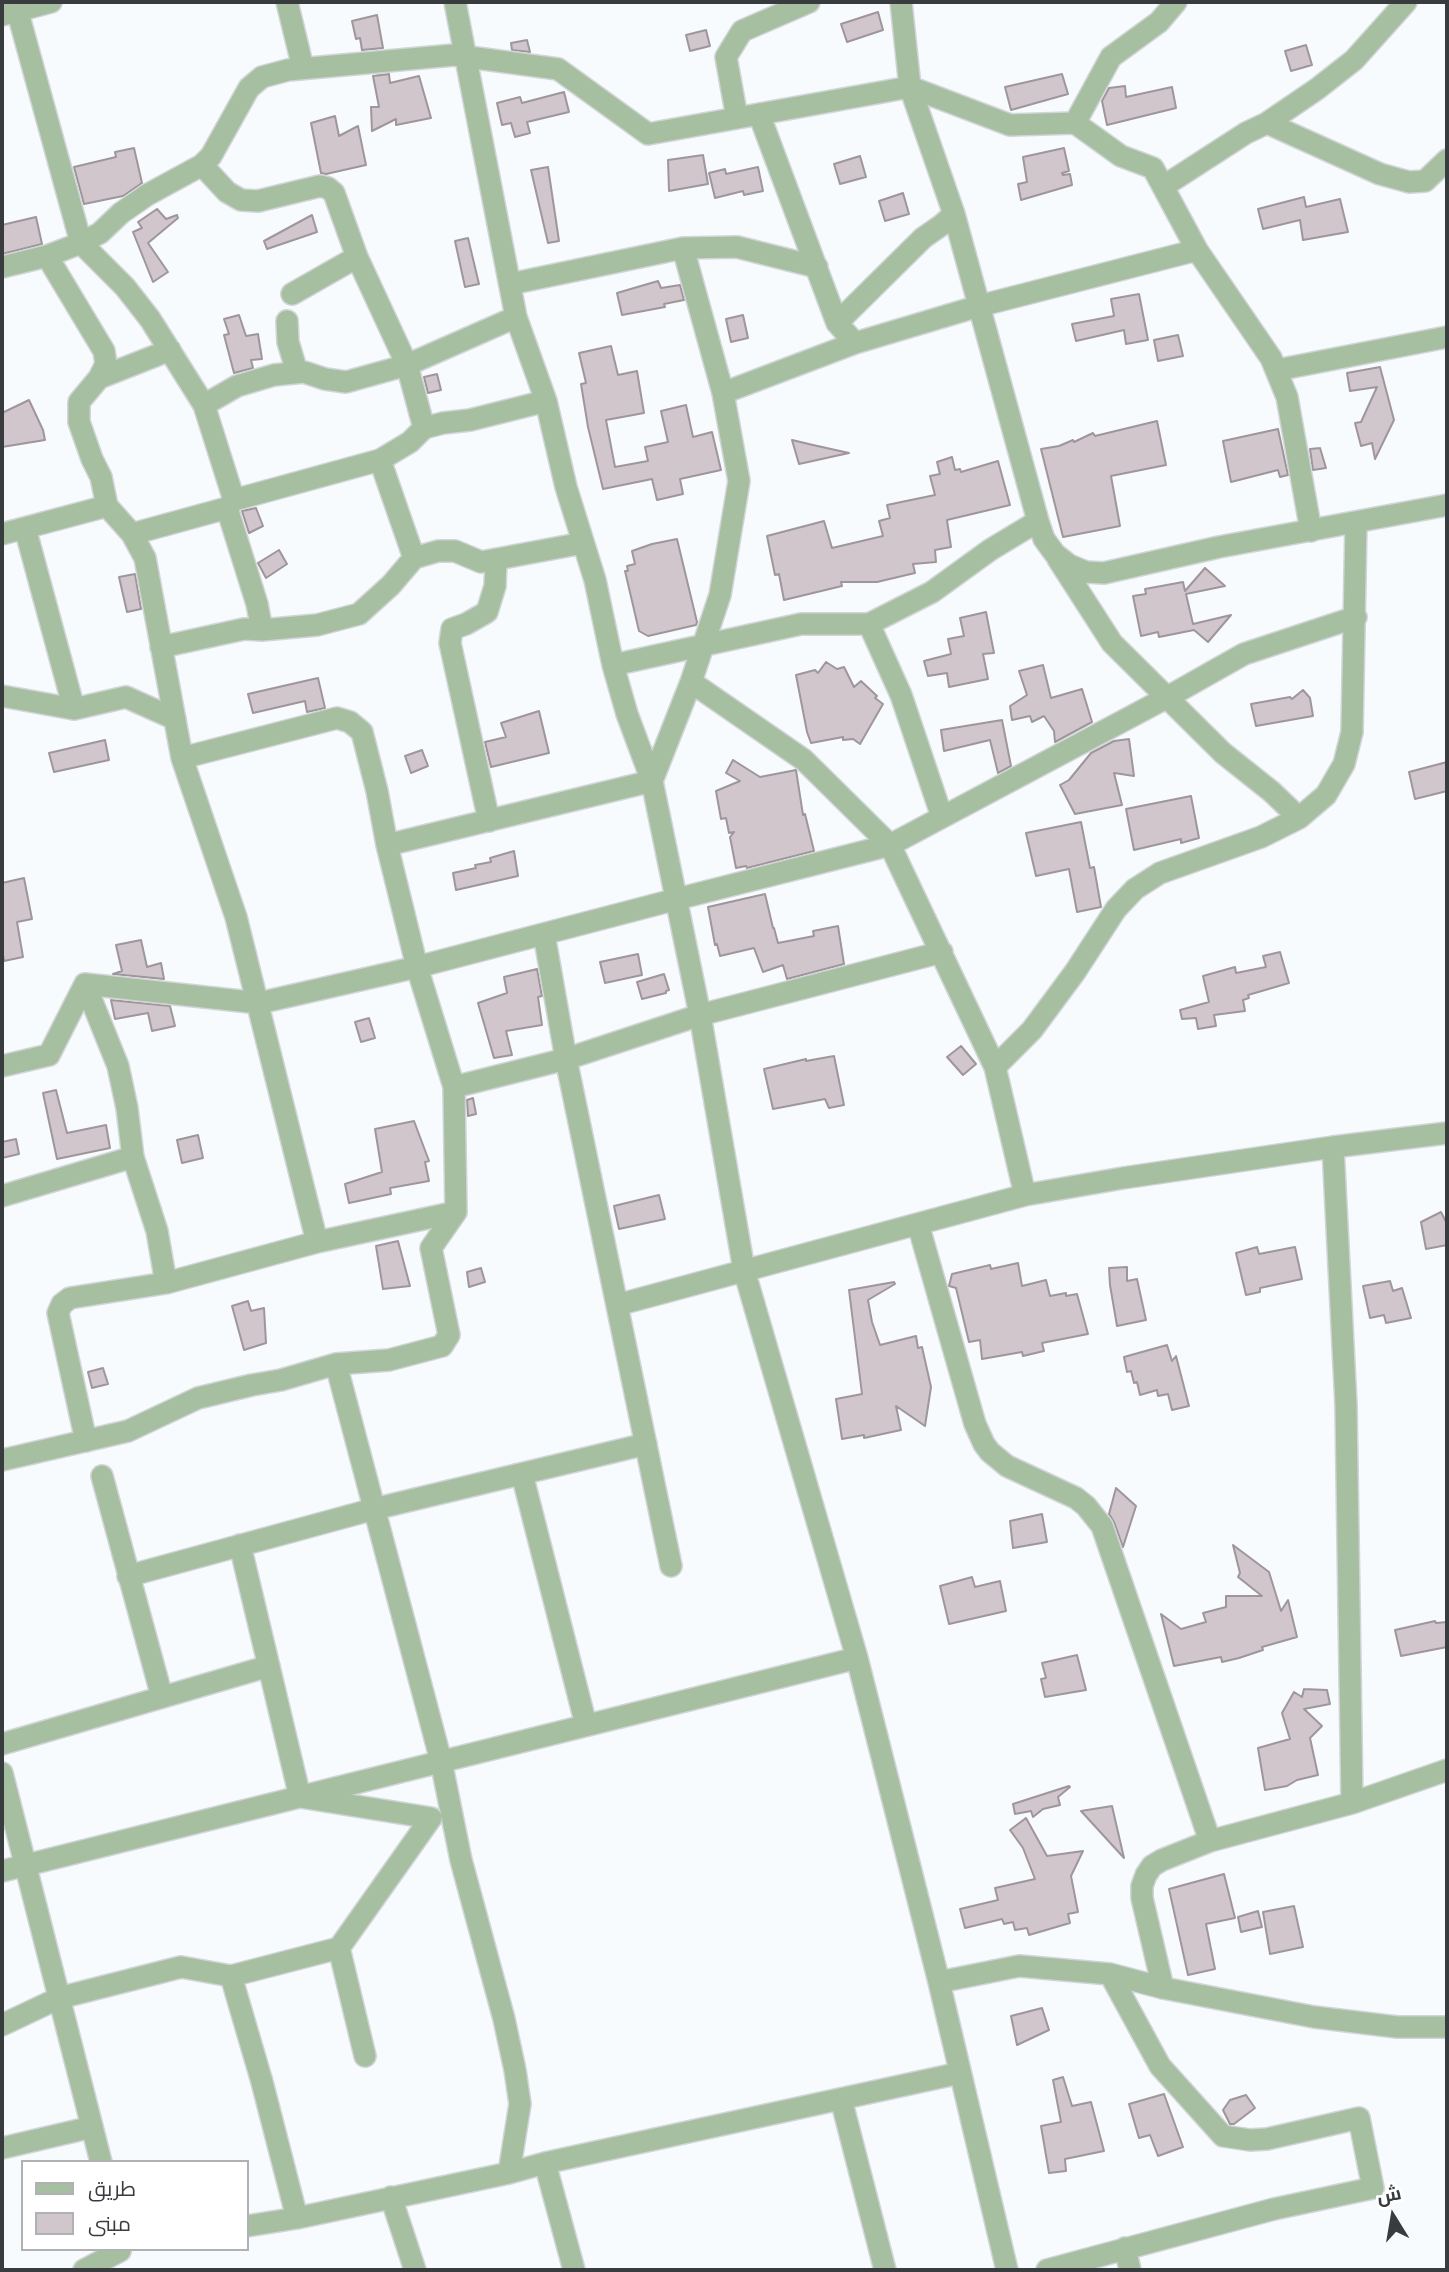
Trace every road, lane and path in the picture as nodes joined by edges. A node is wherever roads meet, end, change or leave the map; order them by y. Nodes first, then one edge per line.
1 (51, 2) edge
2 (287, 2) edge
3 (455, 2) edge
4 (808, 2) edge
5 (901, 2) edge
6 (1176, 2) edge
7 (1406, 2) edge
8 (11, 9) edge
9 (467, 56) junction
10 (303, 68) junction
11 (910, 87) junction
12 (759, 114) junction
13 (737, 118) junction
14 (1075, 123) junction
15 (1267, 123) junction
16 (202, 165) junction
17 (1442, 173) edge
18 (1164, 186) junction
19 (954, 214) junction
20 (81, 243) junction
21 (683, 248) junction
22 (1197, 250) junction
23 (47, 256) junction
24 (357, 257) junction
25 (2, 267) edge
26 (817, 267) junction
27 (510, 284) junction
28 (292, 294) dead end
29 (979, 306) junction
30 (516, 317) junction
31 (287, 321) dead end
32 (837, 323) junction
33 (1447, 337) edge
34 (855, 343) junction
35 (170, 350) junction
36 (407, 365) junction
37 (1277, 370) junction
38 (297, 372) junction
39 (99, 377) junction
40 (723, 393) junction
41 (546, 401) junction
42 (204, 405) junction
43 (424, 428) junction
44 (380, 460) junction
45 (230, 504) junction
46 (1447, 505) edge
47 (107, 506) junction
48 (1038, 522) junction
49 (1356, 523) junction
50 (25, 528) junction
51 (1311, 531) junction
52 (2, 534) edge
53 (132, 534) junction
54 (583, 543) junction
55 (1055, 554) junction
56 (414, 558) junction
57 (496, 561) junction
58 (1356, 617) junction
59 (869, 624) junction
60 (262, 630) junction
61 (160, 647) junction
62 (704, 647) junction
63 (613, 665) junction
64 (691, 682) junction
65 (2, 696) edge
66 (1166, 698) junction
67 (74, 709) junction
68 (175, 719) junction
69 (182, 758) junction
70 (652, 781) junction
71 (942, 817) junction
72 (1298, 818) junction
73 (489, 821) junction
74 (387, 845) junction
75 (890, 845) junction
76 (677, 899) junction
77 (544, 934) junction
78 (942, 952) junction
79 (417, 967) junction
80 (85, 984) junction
81 (259, 1003) junction
82 (700, 1015) junction
83 (566, 1059) junction
84 (2, 1066) edge
85 (995, 1067) junction
86 (454, 1087) junction
87 (1447, 1133) edge
88 (1333, 1147) junction
89 (133, 1157) junction
90 (1025, 1195) junction
91 (2, 1196) edge
92 (456, 1212) junction
93 (918, 1224) junction
94 (317, 1242) junction
95 (744, 1270) junction
96 (166, 1283) junction
97 (617, 1305) junction
98 (336, 1364) junction
99 (86, 1441) junction
100 (646, 1444) junction
101 (2, 1460) edge
102 (522, 1474) junction
103 (102, 1476) dead end
104 (374, 1508) junction
105 (240, 1545) junction
106 (671, 1566) dead end
107 (128, 1576) junction
108 (857, 1658) junction
109 (269, 1666) junction
110 (162, 1697) junction
111 (586, 1725) junction
112 (2, 1744) edge
113 (441, 1761) junction
114 (1447, 1770) edge
115 (2, 1773) edge
116 (300, 1797) junction
117 (1352, 1803) junction
118 (431, 1818) junction
119 (1210, 1840) junction
120 (461, 1860) junction
121 (25, 1865) junction
122 (2, 1871) edge
123 (339, 1948) junction
124 (1110, 1973) junction
125 (231, 1976) junction
126 (939, 1982) junction
127 (1163, 1988) junction
128 (59, 1998) junction
129 (2, 2025) edge
130 (1447, 2026) edge
131 (365, 2056) dead end
132 (960, 2073) junction
133 (841, 2099) junction
134 (92, 2127) junction
135 (2, 2148) edge
136 (100, 2160) edge
137 (545, 2163) junction
138 (509, 2174) junction
139 (391, 2197) junction
140 (297, 2218) junction
141 (248, 2226) edge
142 (1125, 2248) junction
143 (121, 2251) edge
144 (84, 2270) edge
145 (415, 2270) edge
146 (574, 2270) edge
147 (884, 2270) edge
148 (1007, 2270) edge
149 (1047, 2270) edge
150 (1130, 2270) edge

1 - 8 street
2 - 10 street
3 - 9 street
4 - 13 street
5 - 11 street
6 - 14 street
7 - 15 street
8 - 20 street
9 - 10 street
9 - 13 street
9 - 27 street
10 - 16 street
11 - 12 street
11 - 14 street
11 - 19 street
12 - 13 street
12 - 26 street
14 - 18 street
15 - 17 street
15 - 18 street
16 - 20 street
16 - 24 street
18 - 22 street
19 - 29 street
19 - 32 street
20 - 23 street
20 - 35 street
21 - 26 street
21 - 27 street
21 - 40 street
22 - 29 street
22 - 37 street
23 - 25 street
23 - 39 street
24 - 28 street
24 - 36 street
26 - 32 street
27 - 30 street
29 - 34 street
29 - 48 street
30 - 36 street
30 - 41 street
31 - 38 street
32 - 34 street
33 - 37 street
34 - 40 street
35 - 39 street
35 - 42 street
36 - 38 street
36 - 43 street
37 - 51 street
38 - 42 street
39 - 47 street
40 - 62 street
41 - 43 street
41 - 54 street
42 - 45 street
43 - 44 street
44 - 45 street
44 - 56 street
45 - 53 street
45 - 60 street
46 - 49 street
47 - 50 street
47 - 53 street
48 - 55 street
48 - 59 street
49 - 51 street
49 - 58 street
50 - 52 street
50 - 67 street
51 - 55 street
53 - 61 street
54 - 57 street
54 - 63 street
55 - 66 street
56 - 57 street
56 - 60 street
57 - 73 street
58 - 66 street
58 - 72 street
59 - 62 street
59 - 71 street
60 - 61 street
61 - 68 street
62 - 63 street
62 - 64 street
63 - 70 street
64 - 70 street
64 - 75 street
65 - 67 street
66 - 71 street
66 - 72 street
67 - 68 street
68 - 69 street
69 - 74 street
69 - 81 street
70 - 73 street
70 - 76 street
71 - 75 street
72 - 85 street
73 - 74 street
74 - 79 street
75 - 76 street
75 - 78 street
76 - 77 street
76 - 82 street
77 - 79 street
77 - 83 street
78 - 82 street
78 - 85 street
79 - 81 street
79 - 86 street
80 - 81 street
80 - 84 street
80 - 89 street
81 - 94 street
82 - 83 street
82 - 95 street
83 - 86 street
83 - 97 street
85 - 90 street
86 - 92 street
87 - 88 street
88 - 90 street
88 - 117 street
89 - 91 street
89 - 96 street
90 - 93 street
92 - 94 street
92 - 98 street
93 - 95 street
93 - 119 street
94 - 96 street
95 - 97 street
95 - 108 street
96 - 99 street
97 - 100 street
98 - 99 street
98 - 104 street
99 - 101 street
100 - 102 street
100 - 106 street
102 - 104 street
102 - 111 street
103 - 107 street
104 - 105 street
104 - 113 street
105 - 107 street
105 - 109 street
107 - 110 street
108 - 111 street
108 - 126 street
109 - 110 street
109 - 116 street
110 - 112 street
111 - 113 street
113 - 116 street
113 - 120 street
114 - 117 street
115 - 121 street
116 - 118 street
116 - 121 street
117 - 119 street
118 - 120 street
118 - 123 street
119 - 127 street
120 - 138 street
121 - 122 street
121 - 128 street
123 - 125 street
123 - 131 street
124 - 126 street
124 - 127 street
124 - 142 street
125 - 128 street
125 - 140 street
126 - 132 street
127 - 130 street
128 - 129 street
128 - 134 street
132 - 133 street
132 - 148 street
133 - 137 street
133 - 147 street
134 - 135 street
134 - 136 street
137 - 138 street
137 - 146 street
138 - 139 street
139 - 140 street
139 - 145 street
140 - 141 street
142 - 149 street
142 - 150 street
143 - 144 street

